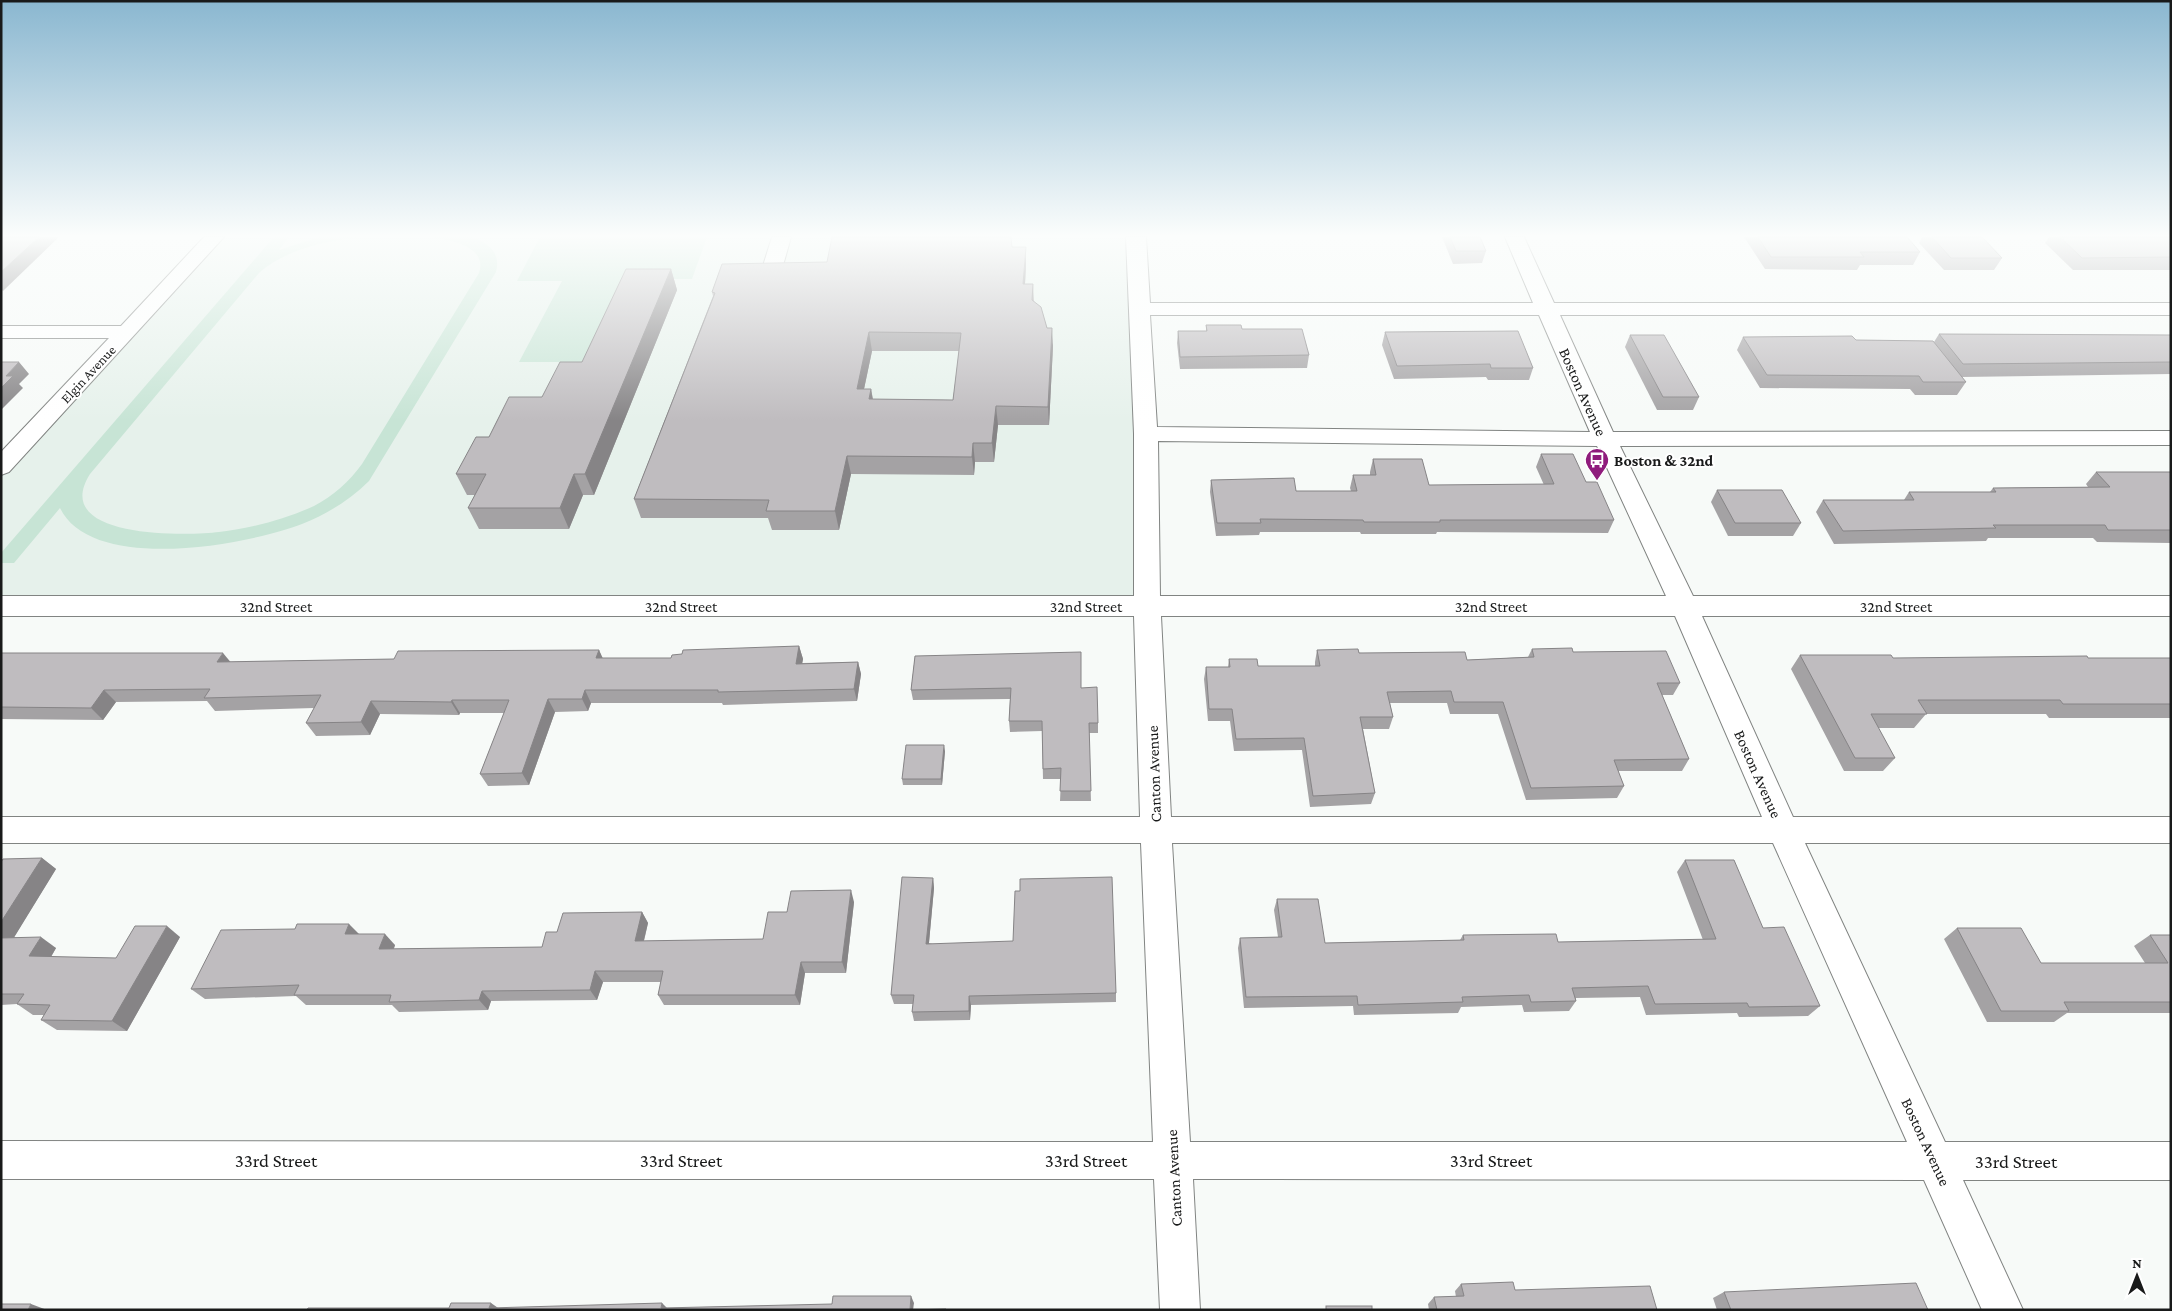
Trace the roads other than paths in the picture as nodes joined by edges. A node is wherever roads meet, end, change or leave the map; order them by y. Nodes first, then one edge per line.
1 (158, 298) edge
2 (1139, 298) edge
3 (1541, 298) edge
4 (1139, 309) junction
5 (1546, 309) junction
6 (2171, 309) edge
7 (1, 332) edge
8 (127, 332) junction
9 (1146, 434) junction
10 (2171, 438) edge
11 (1605, 439) junction
12 (5, 459) edge
13 (1, 606) edge
14 (1147, 606) junction
15 (1684, 606) junction
16 (2171, 606) edge
17 (1156, 829) junction
18 (1, 830) edge
19 (1782, 830) junction
20 (2171, 830) edge
21 (1, 1160) edge
22 (1174, 1160) junction
23 (1935, 1161) junction
24 (2171, 1161) edge
25 (1180, 1310) edge
26 (2003, 1310) edge

1 - 8 street, Elgin Avenue
2 - 4 street, Canton Avenue
3 - 5 street, Boston Avenue
4 - 5 street
4 - 9 street, Canton Avenue
5 - 6 street
5 - 11 street, Boston Avenue
7 - 8 street
8 - 12 street, Elgin Avenue
9 - 11 street
9 - 14 street, Canton Avenue
10 - 11 street
11 - 15 street, Boston Avenue
13 - 14 street, 32nd Street
14 - 15 street, 32nd Street
14 - 17 street, Canton Avenue
15 - 16 street, 32nd Street
15 - 19 street, Boston Avenue
17 - 18 street
17 - 19 street
17 - 22 street, Canton Avenue
19 - 20 street
19 - 23 street, Boston Avenue
21 - 22 street, 33rd Street
22 - 23 street, 33rd Street
22 - 25 street, Canton Avenue
23 - 24 street, 33rd Street
23 - 26 street, Boston Avenue

